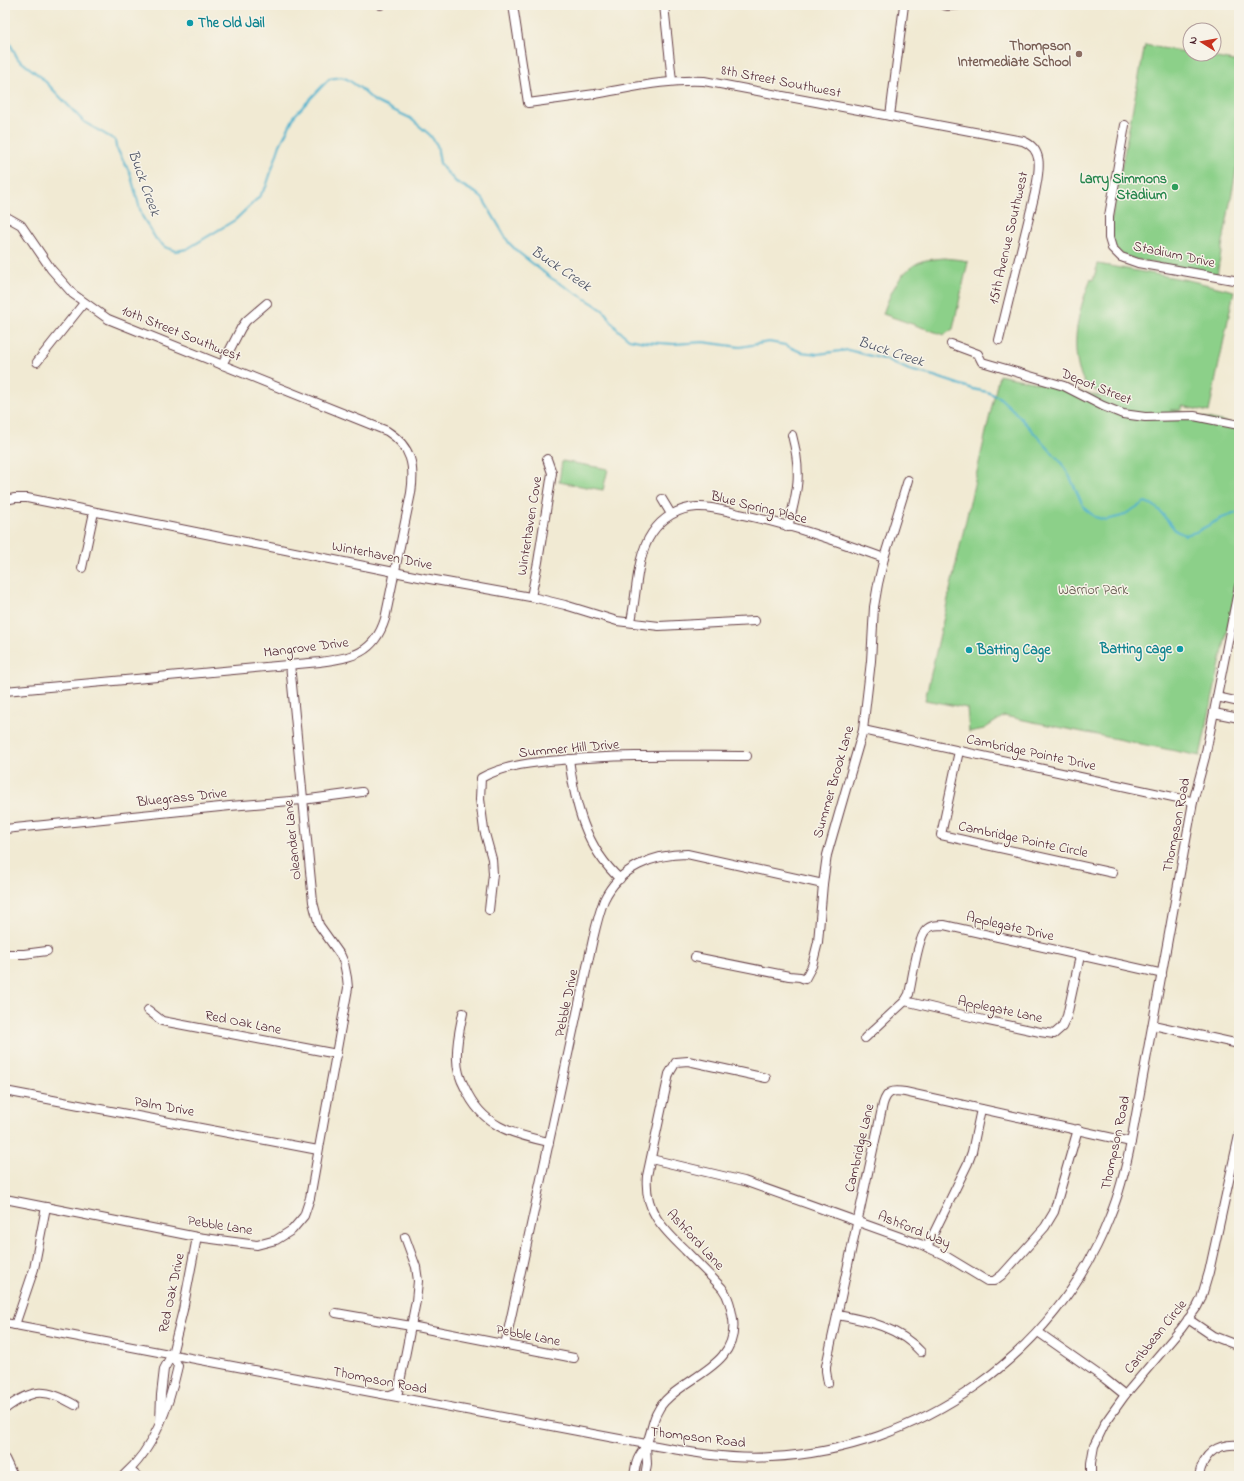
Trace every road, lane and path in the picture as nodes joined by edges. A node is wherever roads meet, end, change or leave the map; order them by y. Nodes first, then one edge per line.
1 (513, 5) edge
2 (664, 5) edge
3 (904, 5) edge
4 (943, 5) edge
5 (960, 5) edge
6 (672, 81) junction
7 (890, 116) junction
8 (1125, 125) dead end
9 (1030, 144) joint
10 (5, 216) edge
11 (1239, 281) edge
12 (84, 303) junction
13 (267, 303) dead end
14 (999, 340) dead end
15 (952, 344) dead end
16 (37, 362) dead end
17 (222, 365) junction
18 (1239, 425) edge
19 (381, 428) joint
20 (792, 435) dead end
21 (548, 459) dead end
22 (908, 480) dead end
23 (662, 499) dead end
24 (5, 500) edge
25 (94, 512) junction
26 (671, 514) junction
27 (788, 527) junction
28 (884, 558) junction
29 (82, 568) dead end
30 (394, 572) junction
31 (1239, 586) edge
32 (531, 597) junction
33 (755, 621) dead end
34 (631, 622) junction
35 (290, 664) junction
36 (5, 691) edge
37 (1217, 697) junction
38 (1239, 702) edge
39 (1214, 713) junction
40 (1239, 718) edge
41 (864, 730) junction
42 (959, 751) junction
43 (747, 756) dead end
44 (569, 759) junction
45 (362, 792) dead end
46 (302, 800) junction
47 (1193, 802) junction
48 (5, 829) edge
49 (1113, 873) dead end
50 (620, 879) junction
51 (822, 884) junction
52 (489, 910) dead end
53 (47, 951) dead end
54 (5, 954) edge
55 (695, 956) dead end
56 (1080, 956) junction
57 (1162, 975) junction
58 (905, 1001) junction
59 (345, 1004) joint
60 (148, 1010) dead end
61 (463, 1013) dead end
62 (1153, 1025) junction
63 (865, 1038) dead end
64 (1239, 1044) edge
65 (337, 1054) junction
66 (766, 1078) dead end
67 (5, 1091) edge
68 (981, 1109) junction
69 (1078, 1130) junction
70 (1239, 1135) edge
71 (549, 1142) junction
72 (1131, 1142) junction
73 (318, 1150) junction
74 (651, 1159) junction
75 (5, 1199) edge
76 (46, 1207) junction
77 (857, 1222) junction
78 (196, 1237) junction
79 (405, 1237) dead end
80 (927, 1247) junction
81 (336, 1313) dead end
82 (837, 1315) junction
83 (1188, 1319) junction
84 (5, 1323) edge
85 (15, 1325) junction
86 (411, 1326) junction
87 (1038, 1332) junction
88 (505, 1345) junction
89 (1239, 1346) edge
90 (921, 1352) dead end
91 (172, 1354) junction
92 (574, 1358) dead end
93 (828, 1382) dead end
94 (1125, 1395) junction
95 (389, 1396) junction
96 (75, 1405) dead end
97 (5, 1409) edge
98 (160, 1422) junction
99 (646, 1444) junction
100 (1239, 1445) edge
101 (5, 1459) edge
102 (130, 1470) junction
103 (13, 1476) edge
104 (123, 1476) edge
105 (137, 1476) edge
106 (634, 1476) edge
107 (645, 1476) edge
108 (1091, 1476) edge
109 (1199, 1476) edge

1 - 6 street, 8th Street Southwest
2 - 6 street
3 - 7 street
4 - 5 street
6 - 7 street, 8th Street Southwest
7 - 9 street, 8th Street Southwest
8 - 11 street, Stadium Drive
9 - 14 street, 15th Avenue Southwest
10 - 12 street, 10th Street Southwest
12 - 16 street
12 - 17 street, 10th Street Southwest
13 - 17 street
15 - 18 street, Depot Street
17 - 19 street, 10th Street Southwest
19 - 30 street, Mangrove Drive
20 - 27 street
21 - 32 street, Winterhaven Cove
22 - 28 street, Summer Brook Lane
23 - 26 street
24 - 25 street, Winterhaven Drive
25 - 29 street
25 - 30 street, Winterhaven Drive
26 - 27 street, Blue Spring Place
26 - 34 street, Blue Spring Place
27 - 28 street, Blue Spring Place
28 - 41 street, Summer Brook Lane
30 - 32 street, Winterhaven Drive
30 - 35 street, Mangrove Drive
31 - 37 street, Thompson Road
32 - 34 street, Winterhaven Drive
33 - 34 street, Winterhaven Drive
35 - 36 street, Mangrove Drive
35 - 46 street, Oleander Lane
37 - 38 street
37 - 39 street, Thompson Road
39 - 40 street
39 - 47 street, Thompson Road
41 - 42 street, Cambridge Pointe Drive
41 - 51 street, Summer Brook Lane
42 - 47 street, Cambridge Pointe Drive
42 - 49 street, Cambridge Pointe Circle
43 - 44 street, Summer Hill Drive
44 - 50 street
44 - 52 street, Summer Hill Drive
45 - 46 street, Bluegrass Drive
46 - 48 street, Bluegrass Drive
46 - 59 street, Oleander Lane
47 - 57 street, Thompson Road
50 - 51 street, Pebble Drive
50 - 71 street, Pebble Drive
51 - 55 street, Summer Brook Lane
53 - 54 street
56 - 57 street, Applegate Drive
56 - 58 street, Applegate Drive
56 - 58 street, Applegate Lane
57 - 62 street, Thompson Road
58 - 63 street
59 - 65 street, Pebble Lane
60 - 65 street, Red Oak Lane
61 - 71 street
62 - 64 street
62 - 72 street, Thompson Road
65 - 73 street, Pebble Lane
66 - 74 street, Ashford Lane
67 - 73 street, Palm Drive
68 - 69 street, Cambridge Lane
68 - 77 street, Cambridge Lane
68 - 80 street
69 - 72 street, Cambridge Lane
69 - 80 street, Ashford Way
70 - 83 street, Caribbean Circle
71 - 88 street, Pebble Drive
72 - 87 street, Thompson Road
73 - 78 street, Pebble Lane
74 - 77 street, Ashford Way
74 - 99 street, Ashford Lane
75 - 76 street, Pebble Lane
76 - 78 street, Pebble Lane
76 - 85 street
77 - 80 street, Ashford Way
77 - 82 street, Cambridge Lane
78 - 91 street, Red Oak Drive
79 - 86 street
81 - 86 street, Pebble Lane
82 - 90 street
82 - 93 street, Cambridge Lane
83 - 89 street
83 - 94 street, Caribbean Circle
84 - 85 street, Thompson Road
85 - 91 street, Thompson Road
86 - 88 street, Pebble Lane
86 - 95 street
87 - 94 street
87 - 99 street, Thompson Road
88 - 92 street, Pebble Lane
91 - 95 street, Thompson Road
91 - 98 street, Red Oak Drive
91 - 98 street
94 - 108 street, Caribbean Circle
95 - 99 street, Thompson Road
96 - 97 street
98 - 102 street
99 - 106 street
99 - 107 street
100 - 109 street
101 - 103 street
102 - 104 street
102 - 105 street

